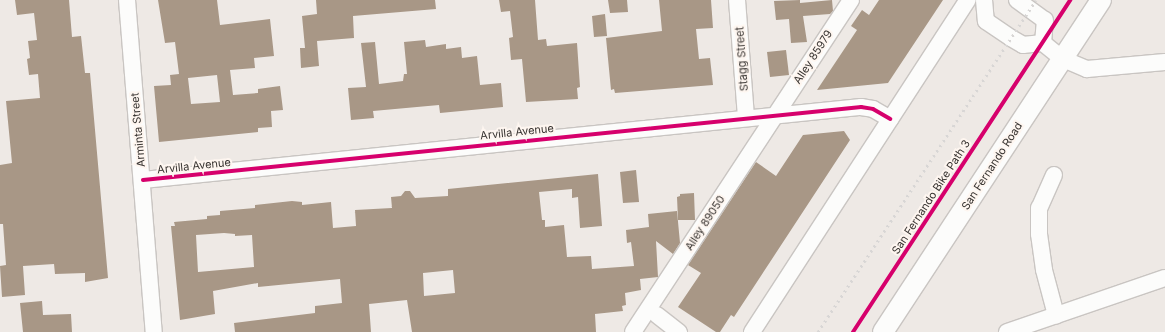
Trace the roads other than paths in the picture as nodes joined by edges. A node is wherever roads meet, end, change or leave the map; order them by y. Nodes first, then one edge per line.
1 (127, 0) edge
2 (737, 0) edge
3 (851, 0) edge
4 (968, 0) edge
5 (984, 0) edge
6 (1017, 0) edge
7 (1101, 0) edge
8 (1043, 43) junction
9 (1063, 59) junction
10 (1165, 62) edge
11 (776, 115) junction
12 (746, 118) junction
13 (890, 119) junction
14 (1054, 174) dead end
15 (143, 180) junction
16 (1165, 278) edge
17 (657, 315) dead end
18 (1056, 315) junction
19 (154, 332) edge
20 (633, 332) edge
21 (679, 332) edge
22 (752, 332) edge
23 (883, 332) edge
24 (1007, 332) edge

1 - 15 street, Arminta Street
2 - 12 street, Stagg Street
3 - 11 street, Alley 85979
4 - 13 street
5 - 8 street
6 - 8 street
7 - 9 main road, San Fernando Road
8 - 9 street
9 - 10 street
9 - 23 main road, San Fernando Road
11 - 12 street, Arvilla Avenue
11 - 13 street, Arvilla Avenue
11 - 20 street, Alley 89050
12 - 15 street, Arvilla Avenue
13 - 22 street
14 - 18 street
15 - 19 street, Arminta Street
16 - 18 street
17 - 21 street
18 - 24 street

